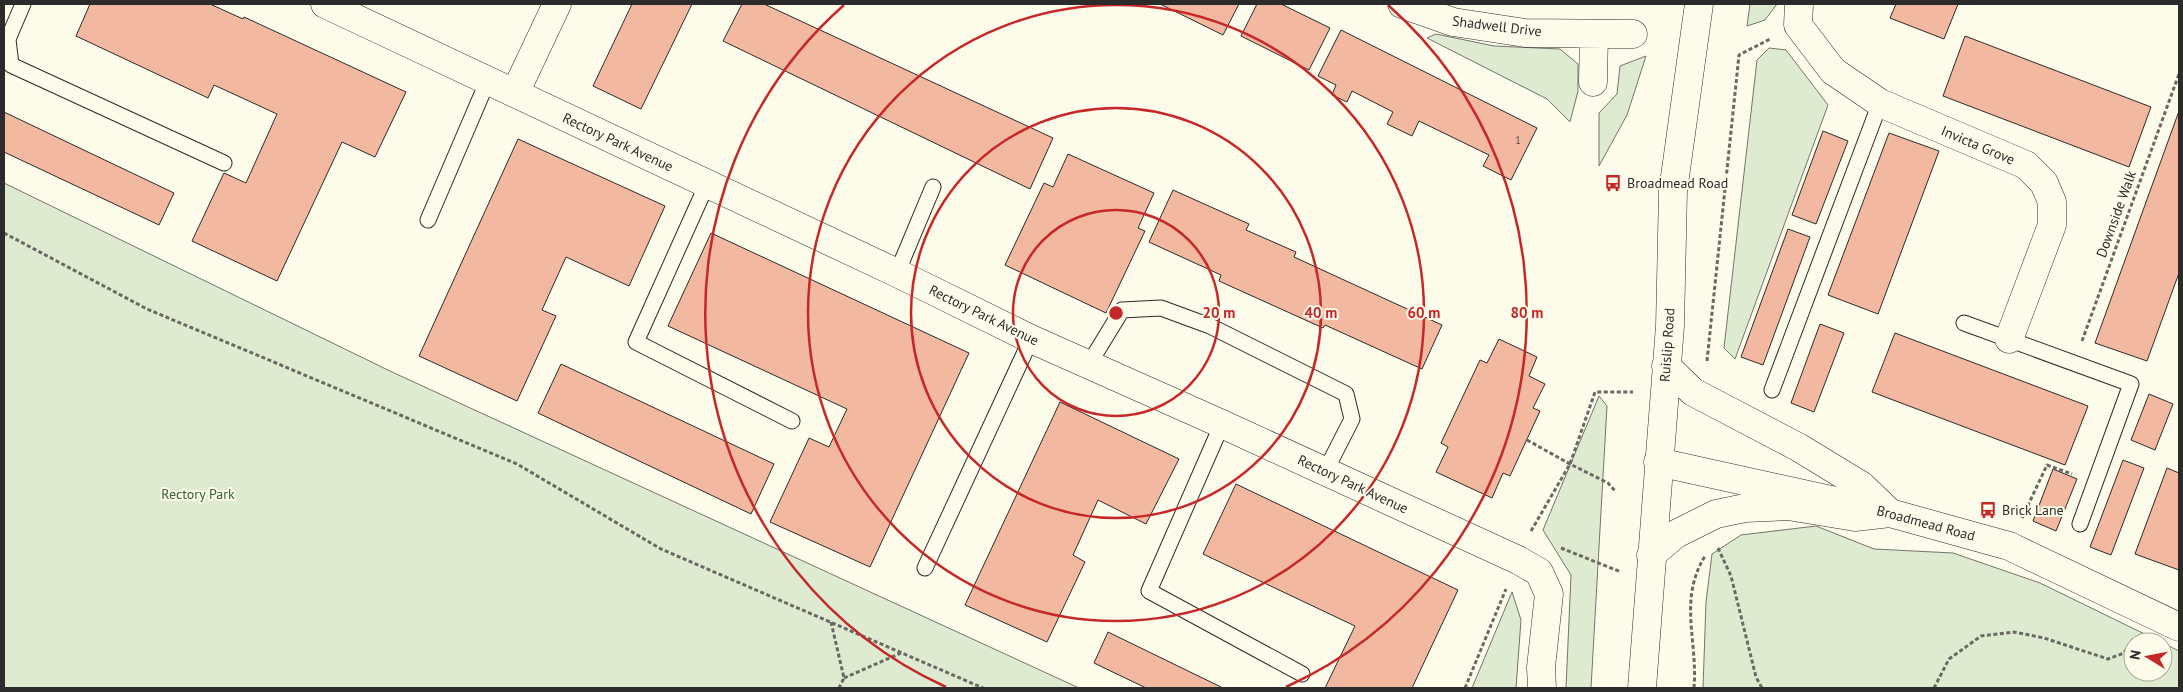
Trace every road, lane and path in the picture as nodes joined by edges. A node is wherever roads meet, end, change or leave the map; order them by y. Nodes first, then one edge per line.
1 (23, 4) edge
2 (325, 4) edge
3 (557, 4) edge
4 (1402, 4) edge
5 (1700, 4) edge
6 (1798, 14) edge
7 (1594, 34) junction
8 (1633, 34) dead end
9 (2179, 74) edge
10 (488, 80) junction
11 (1593, 82) dead end
12 (515, 93) junction
13 (1880, 103) junction
14 (224, 163) dead end
15 (706, 184) junction
16 (933, 187) dead end
17 (428, 220) dead end
18 (4, 233) edge
19 (897, 273) junction
20 (1964, 323) dead end
21 (1031, 339) junction
22 (2009, 339) junction
23 (2074, 363) junction
24 (1089, 364) junction
25 (1712, 366) dead end
26 (1665, 379) junction
27 (1772, 390) dead end
28 (792, 421) dead end
29 (1222, 424) junction
30 (1527, 440) dead end
31 (1658, 462) junction
32 (1570, 464) junction
33 (1325, 472) junction
34 (2095, 481) junction
35 (1615, 491) dead end
36 (1890, 513) junction
37 (2080, 524) dead end
38 (1554, 545) dead end
39 (2009, 546) junction
40 (1712, 549) dead end
41 (1708, 552) dead end
42 (1651, 555) junction
43 (1518, 560) junction
44 (925, 568) dead end
45 (1649, 584) junction
46 (2145, 611) junction
47 (831, 622) junction
48 (2179, 627) edge
49 (902, 653) junction
50 (1302, 674) dead end
51 (844, 678) junction
52 (839, 688) edge
53 (983, 688) edge
54 (1465, 688) edge
55 (1542, 688) edge
56 (1642, 688) edge
57 (1694, 688) edge
58 (1762, 688) edge
59 (1934, 688) edge

1 - 14 lane
2 - 10 street, Rectory Park Avenue
3 - 12 street
4 - 7 street, Shadwell Drive
5 - 26 street, Ruislip Road
6 - 13 street, Invicta Grove
6 - 25 path
7 - 8 street, Shadwell Drive
7 - 11 street
9 - 23 path, Downside Walk
10 - 12 street, Rectory Park Avenue
10 - 17 lane
12 - 15 street, Rectory Park Avenue
13 - 22 street, Invicta Grove
13 - 27 lane
15 - 19 street, Rectory Park Avenue
15 - 28 lane
16 - 19 lane
18 - 47 path
19 - 21 street, Rectory Park Avenue
20 - 22 lane
21 - 24 street, Rectory Park Avenue
21 - 44 lane
22 - 23 lane
23 - 34 lane
24 - 29 street, Rectory Park Avenue
24 - 33 lane
26 - 31 street, Ruislip Road
26 - 32 path
26 - 36 street
29 - 33 street, Rectory Park Avenue
29 - 50 lane
30 - 32 path
31 - 36 street, Broadmead Road
31 - 42 street, Ruislip Road
32 - 35 path
32 - 43 path
33 - 43 street, Rectory Park Avenue
34 - 37 lane
34 - 39 path
36 - 39 street, Broadmead Road
36 - 42 street
38 - 45 path
39 - 46 street, Broadmead Road
40 - 58 path
41 - 57 path
42 - 45 street, Ruislip Road
43 - 54 path
43 - 55 street, Rectory Park Avenue
45 - 56 street, Ruislip Road
46 - 48 street, Broadmead Road
46 - 59 path
47 - 49 path
47 - 51 path
49 - 51 path
49 - 53 path
51 - 52 path

